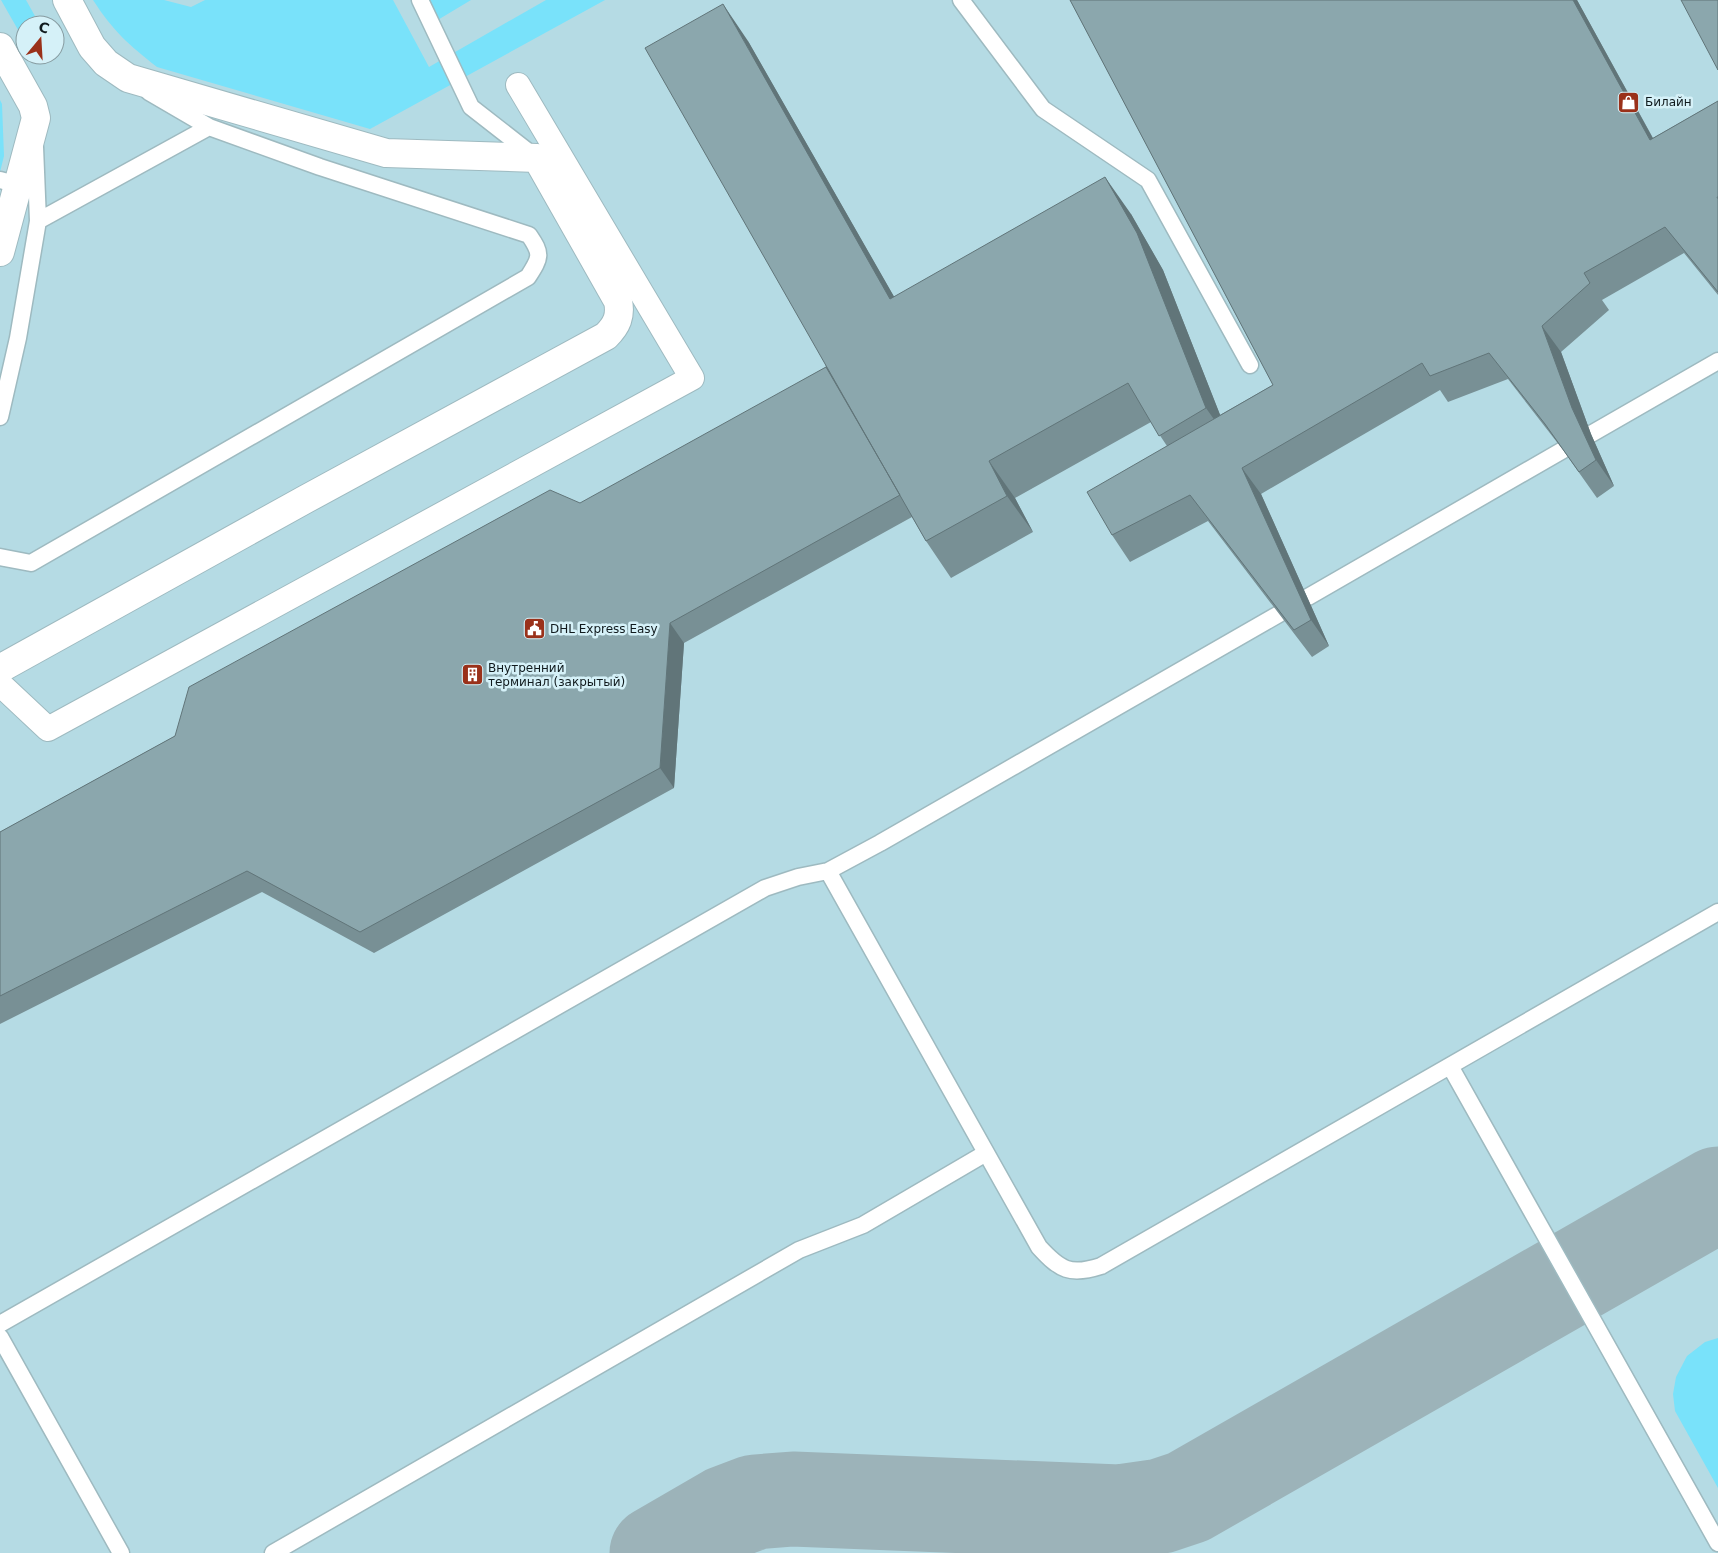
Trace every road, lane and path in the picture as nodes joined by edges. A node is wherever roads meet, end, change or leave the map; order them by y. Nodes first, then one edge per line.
1 (67, 0) edge
2 (420, 0) edge
3 (961, 0) edge
4 (0, 47) edge
5 (128, 78) junction
6 (518, 85) dead end
7 (35, 125) junction
8 (209, 127) junction
9 (537, 158) junction
10 (10, 183) edge
11 (38, 221) junction
12 (0, 252) edge
13 (1718, 361) edge
14 (1250, 365) edge
15 (0, 417) edge
16 (1591, 434) dead end
17 (1563, 450) edge
18 (0, 556) edge
19 (1308, 597) dead end
20 (1279, 614) edge
21 (0, 668) edge
22 (0, 684) edge
23 (828, 871) junction
24 (1718, 912) edge
25 (1450, 1066) junction
26 (986, 1153) junction
27 (0, 1324) edge
28 (0, 1337) edge
29 (1718, 1543) edge
30 (121, 1553) edge
31 (273, 1553) edge

1 - 5 street
2 - 9 lane
3 - 14 lane
4 - 7 street
5 - 8 lane
5 - 9 street
6 - 22 street
7 - 10 street
7 - 11 lane
8 - 11 lane
8 - 18 lane
9 - 21 street
10 - 12 street
11 - 15 lane
13 - 16 lane
17 - 19 lane
20 - 23 lane
23 - 26 lane
23 - 27 lane
24 - 25 lane
25 - 26 lane
25 - 29 lane
26 - 31 lane
28 - 30 lane

